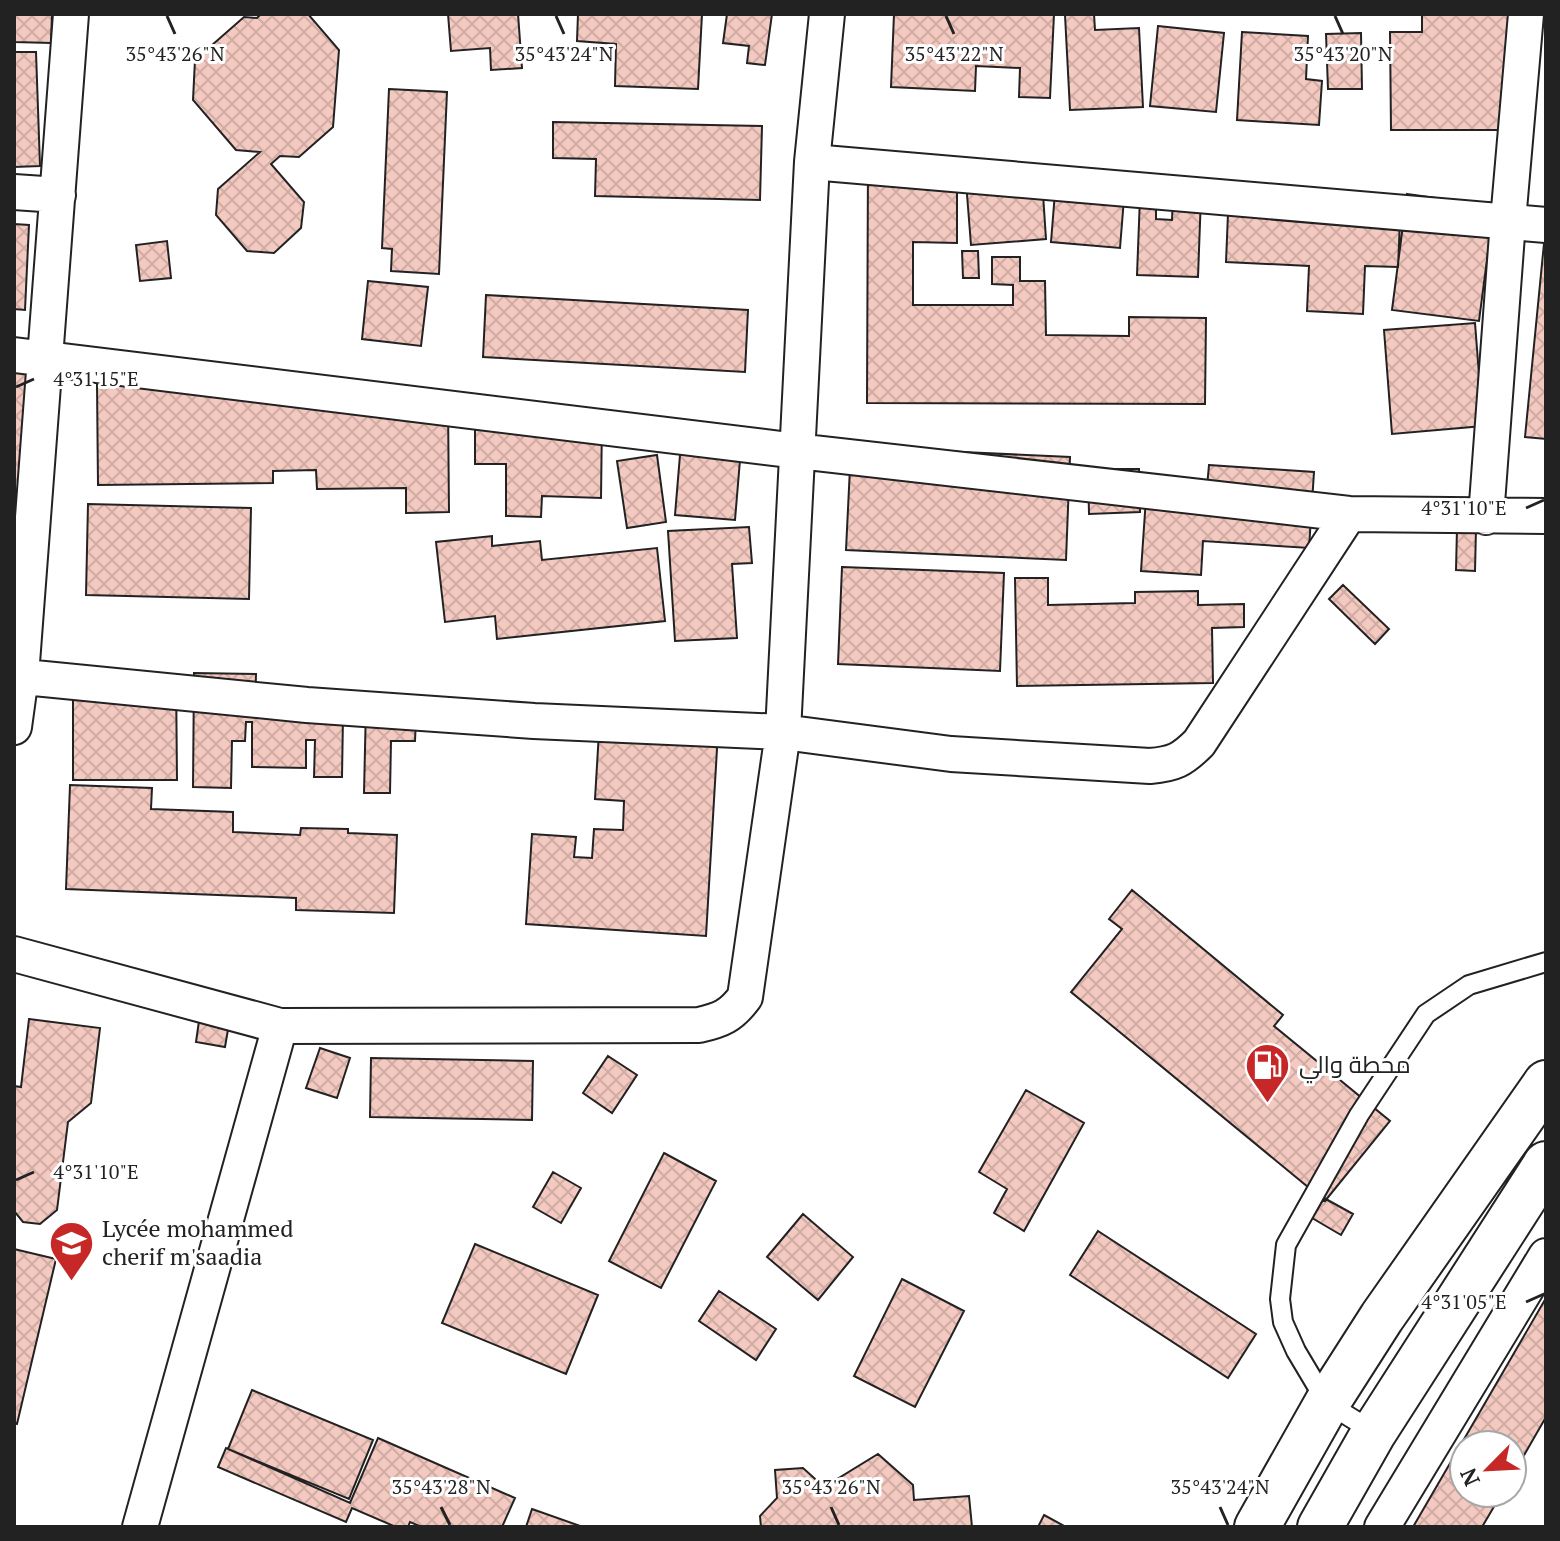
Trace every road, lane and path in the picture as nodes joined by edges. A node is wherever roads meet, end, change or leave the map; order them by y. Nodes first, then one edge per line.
1 (71, 14) edge
2 (827, 14) edge
3 (1526, 14) edge
4 (812, 162) junction
5 (14, 192) edge
6 (58, 195) junction
7 (1508, 221) junction
8 (1546, 225) edge
9 (30, 357) edge
10 (797, 451) junction
11 (1349, 514) junction
12 (1546, 516) edge
13 (1486, 517) junction
14 (17, 676) edge
15 (14, 727) edge
16 (783, 732) junction
17 (14, 954) edge
18 (1546, 962) edge
19 (280, 1026) junction
20 (1546, 1083) edge
21 (1546, 1164) edge
22 (1546, 1256) edge
23 (1327, 1403) junction
24 (1374, 1432) junction
25 (140, 1527) edge
26 (1257, 1527) edge
27 (1320, 1527) edge
28 (1382, 1527) edge

1 - 6 street
2 - 4 street
3 - 7 street
4 - 7 street
4 - 10 street
5 - 6 street
6 - 9 street
7 - 8 street
7 - 13 street
9 - 10 street
9 - 14 street
10 - 11 street
10 - 16 street
11 - 13 street
11 - 16 street
12 - 13 street
14 - 15 street
14 - 16 street
16 - 19 street
17 - 19 street
18 - 23 lane
19 - 25 street
20 - 23 main road
21 - 24 main road
22 - 28 street
23 - 24 lane
23 - 26 main road
24 - 27 main road

